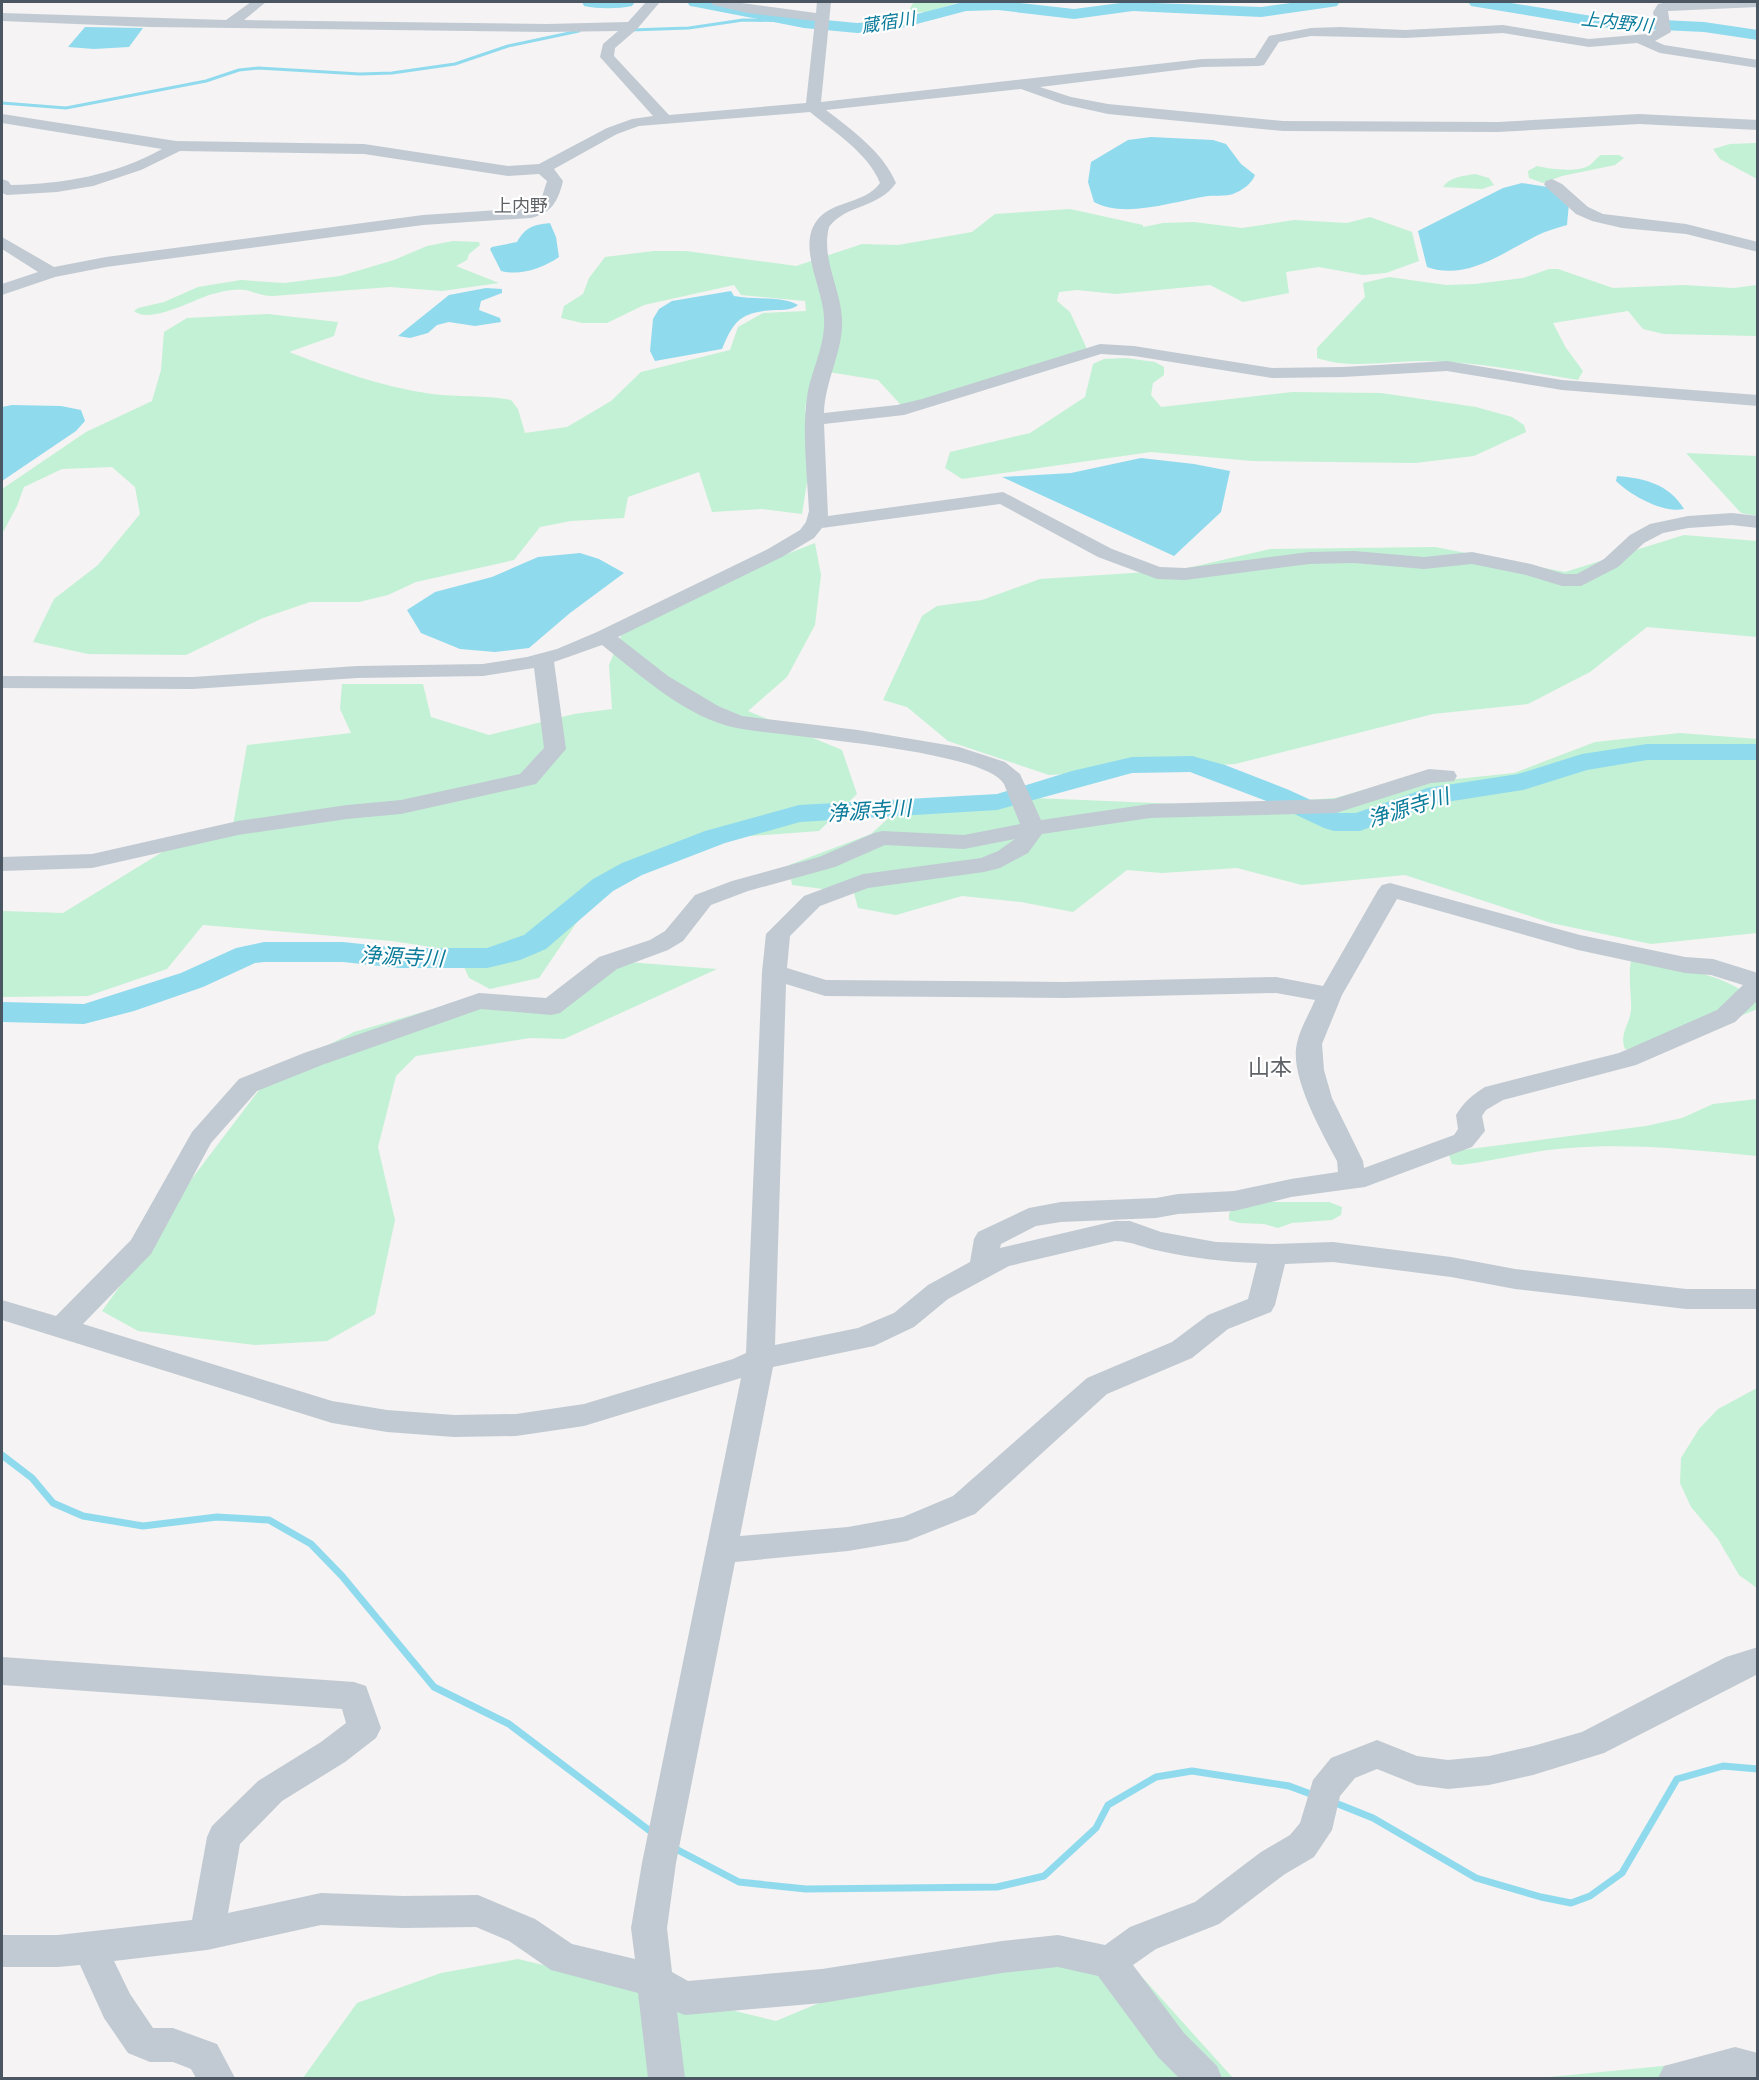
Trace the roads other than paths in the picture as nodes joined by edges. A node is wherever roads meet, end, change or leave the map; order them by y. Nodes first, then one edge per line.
1 (259, 2) edge
2 (718, 2) edge
3 (824, 2) edge
4 (1758, 3) edge
5 (649, 6) edge
6 (2, 17) edge
7 (229, 24) junction
8 (822, 25) junction
9 (632, 26) junction
10 (1640, 39) junction
11 (1758, 64) edge
12 (1019, 85) junction
13 (813, 107) junction
14 (2, 118) edge
15 (665, 119) junction
16 (1758, 125) edge
17 (176, 146) junction
18 (542, 169) junction
19 (1552, 184) dead end
20 (3, 191) edge
21 (2, 242) edge
22 (1758, 247) edge
23 (51, 273) junction
24 (2, 290) edge
25 (1758, 401) edge
26 (815, 419) junction
27 (1758, 522) edge
28 (816, 523) junction
29 (604, 636) junction
30 (543, 659) junction
31 (2, 682) edge
32 (1446, 776) dead end
33 (1032, 825) junction
34 (2, 864) edge
35 (774, 972) junction
36 (1758, 984) edge
37 (1330, 995) junction
38 (1352, 1180) junction
39 (1272, 1254) junction
40 (983, 1267) junction
41 (1758, 1299) edge
42 (2, 1310) edge
43 (61, 1329) junction
44 (760, 1359) junction
45 (724, 1550) junction
46 (1758, 1660) edge
47 (2, 1671) edge
48 (207, 1934) junction
49 (90, 1947) junction
50 (2, 1951) edge
51 (1109, 1962) junction
52 (653, 1980) junction
53 (1758, 2071) edge
54 (216, 2079) edge
55 (666, 2079) edge
56 (1204, 2079) edge
57 (1677, 2079) edge

1 - 7 street
2 - 8 street
3 - 8 street
4 - 10 street
5 - 9 street
6 - 7 street
7 - 9 street
8 - 13 street
9 - 15 street
10 - 11 street
10 - 12 street
12 - 13 street
12 - 16 street
13 - 15 street
13 - 26 street
14 - 17 street
15 - 18 street
17 - 18 street
17 - 20 street
18 - 23 street
19 - 22 street
21 - 23 street
23 - 24 street
25 - 26 street
26 - 28 street
27 - 28 street
28 - 29 street
29 - 30 street
29 - 33 street
30 - 31 street
30 - 34 street
32 - 33 street
33 - 35 street
33 - 43 street
35 - 37 street
35 - 44 street
36 - 37 street
36 - 38 street
37 - 38 street
38 - 40 street
39 - 40 street
39 - 41 street
39 - 45 street
40 - 44 street
42 - 43 street
43 - 44 street
44 - 45 street
45 - 52 street
46 - 51 street
47 - 48 street
48 - 49 street
48 - 52 street
49 - 50 street
49 - 54 street
51 - 52 street
51 - 56 street
52 - 55 street
53 - 57 street

